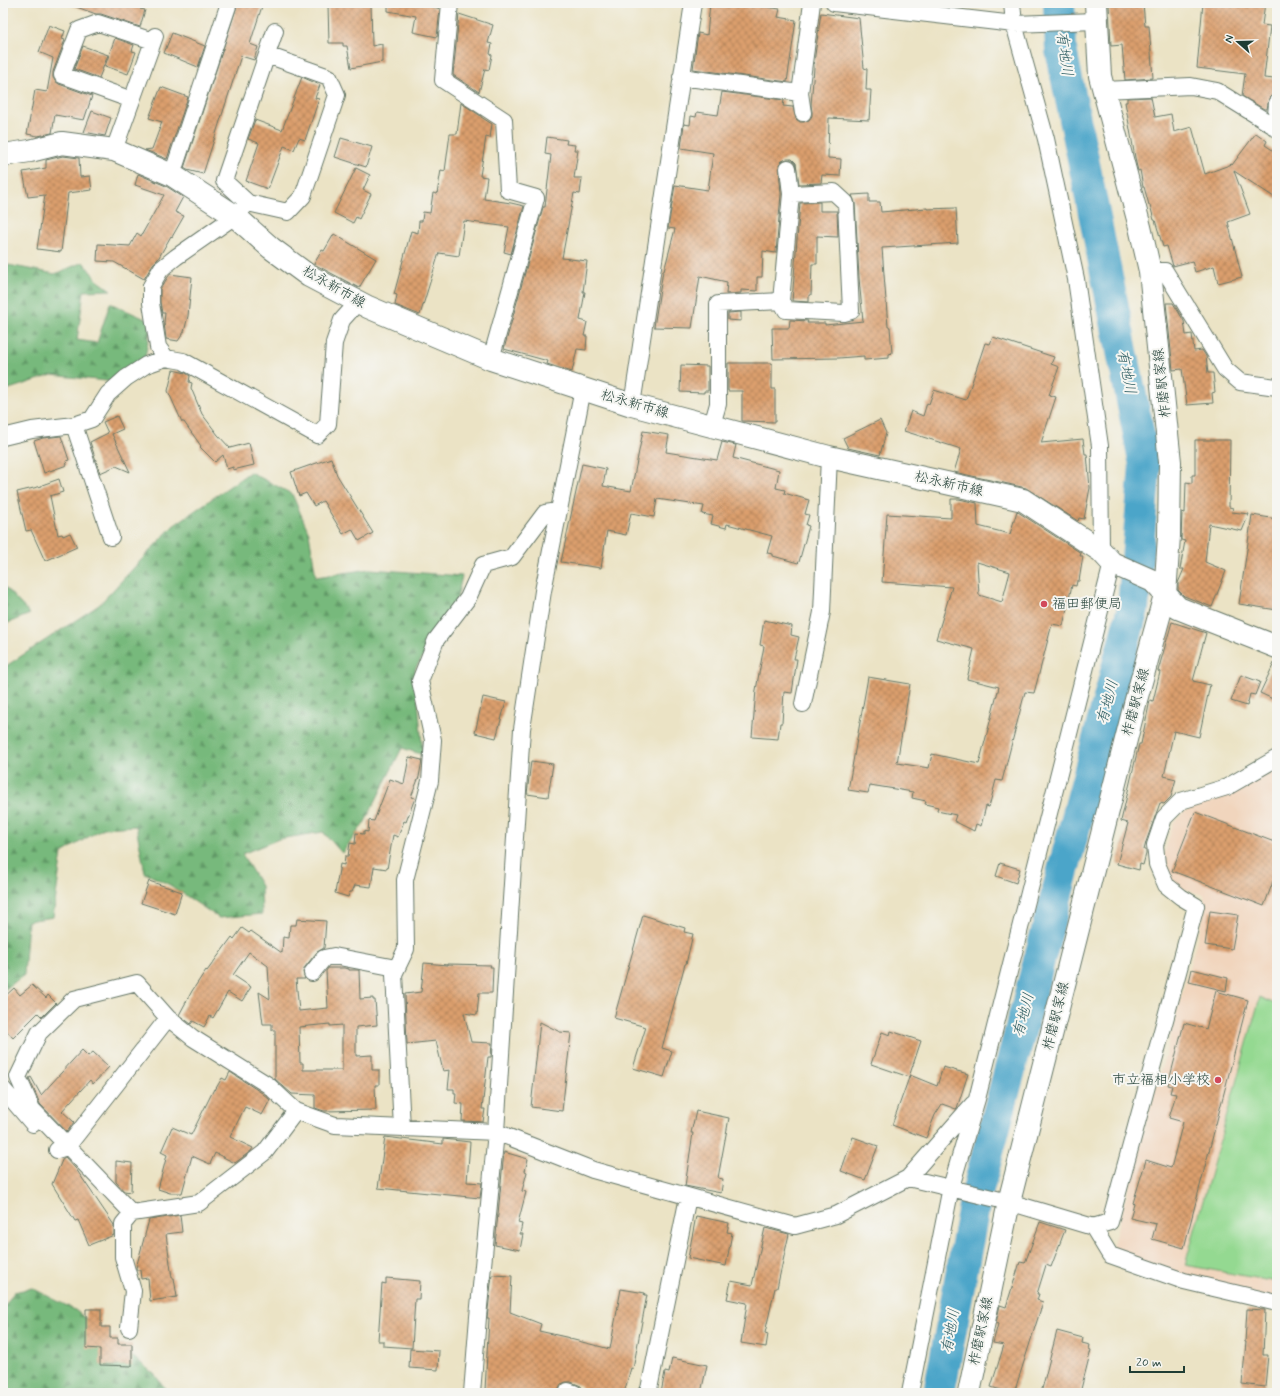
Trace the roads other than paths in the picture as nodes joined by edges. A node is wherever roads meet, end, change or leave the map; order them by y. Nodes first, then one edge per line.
1 (229, 3) edge
2 (450, 3) edge
3 (693, 3) edge
4 (812, 3) edge
5 (834, 3) edge
6 (1012, 3) edge
7 (1096, 12) edge
8 (1014, 24) junction
9 (275, 31) dead end
10 (267, 55) junction
11 (682, 77) junction
12 (1104, 90) junction
13 (800, 93) junction
14 (132, 100) junction
15 (1277, 103) edge
16 (803, 113) dead end
17 (1276, 128) edge
18 (114, 150) junction
19 (3, 155) edge
20 (788, 168) dead end
21 (172, 175) junction
22 (791, 194) junction
23 (242, 210) junction
24 (1150, 271) junction
25 (781, 301) junction
26 (359, 302) junction
27 (166, 358) junction
28 (491, 358) junction
29 (1277, 387) edge
30 (583, 389) junction
31 (632, 405) junction
32 (74, 425) junction
33 (712, 425) junction
34 (3, 437) edge
35 (829, 457) junction
36 (559, 511) junction
37 (111, 537) dead end
38 (1107, 557) junction
39 (1159, 588) junction
40 (1277, 647) edge
41 (803, 704) dead end
42 (1277, 758) edge
43 (396, 968) junction
44 (312, 973) dead end
45 (168, 1018) junction
46 (3, 1089) edge
47 (977, 1099) junction
48 (296, 1111) junction
49 (402, 1128) junction
50 (496, 1132) junction
51 (67, 1147) junction
52 (908, 1178) junction
53 (951, 1187) junction
54 (688, 1196) junction
55 (1009, 1202) junction
56 (132, 1213) junction
57 (1093, 1227) junction
58 (1277, 1303) edge
59 (129, 1328) dead end
60 (472, 1393) edge
61 (646, 1393) edge
62 (910, 1393) edge
63 (969, 1393) edge

1 - 21 street
2 - 28 street
3 - 11 street
4 - 13 street
5 - 8 street
6 - 8 street
7 - 8 street
7 - 12 main road, 柞磨駅家線
8 - 38 street
9 - 10 street
10 - 23 street
10 - 23 street
11 - 13 street
11 - 31 street
12 - 17 street
12 - 24 main road, 柞磨駅家線
13 - 16 street
14 - 14 street
14 - 18 street
15 - 17 street
18 - 19 main road, 松永新市線
18 - 21 main road, 松永新市線
20 - 22 street
21 - 23 main road, 松永新市線
22 - 25 street
22 - 25 street
23 - 26 main road, 松永新市線
23 - 27 street
24 - 29 street
24 - 39 main road, 柞磨駅家線
25 - 33 street
26 - 27 street
26 - 28 main road, 松永新市線
27 - 32 street
28 - 30 main road, 松永新市線
30 - 31 main road, 松永新市線
30 - 36 street
31 - 33 main road, 松永新市線
32 - 34 street
32 - 37 street
33 - 35 main road, 松永新市線
35 - 38 main road, 松永新市線
35 - 41 street
36 - 43 street
36 - 50 street
38 - 39 main road, 松永新市線
38 - 47 street
39 - 40 main road, 松永新市線
39 - 55 main road, 柞磨駅家線
42 - 57 street
43 - 44 street
43 - 49 street
45 - 48 street
45 - 51 street
45 - 51 street
46 - 51 street
47 - 52 street
47 - 53 street
48 - 49 street
48 - 56 street
49 - 50 street
50 - 54 street
50 - 60 street
51 - 56 street
52 - 53 street
52 - 54 street
53 - 55 street
53 - 62 street
54 - 61 street
55 - 57 street
55 - 63 main road, 柞磨駅家線
56 - 59 street
57 - 58 street

